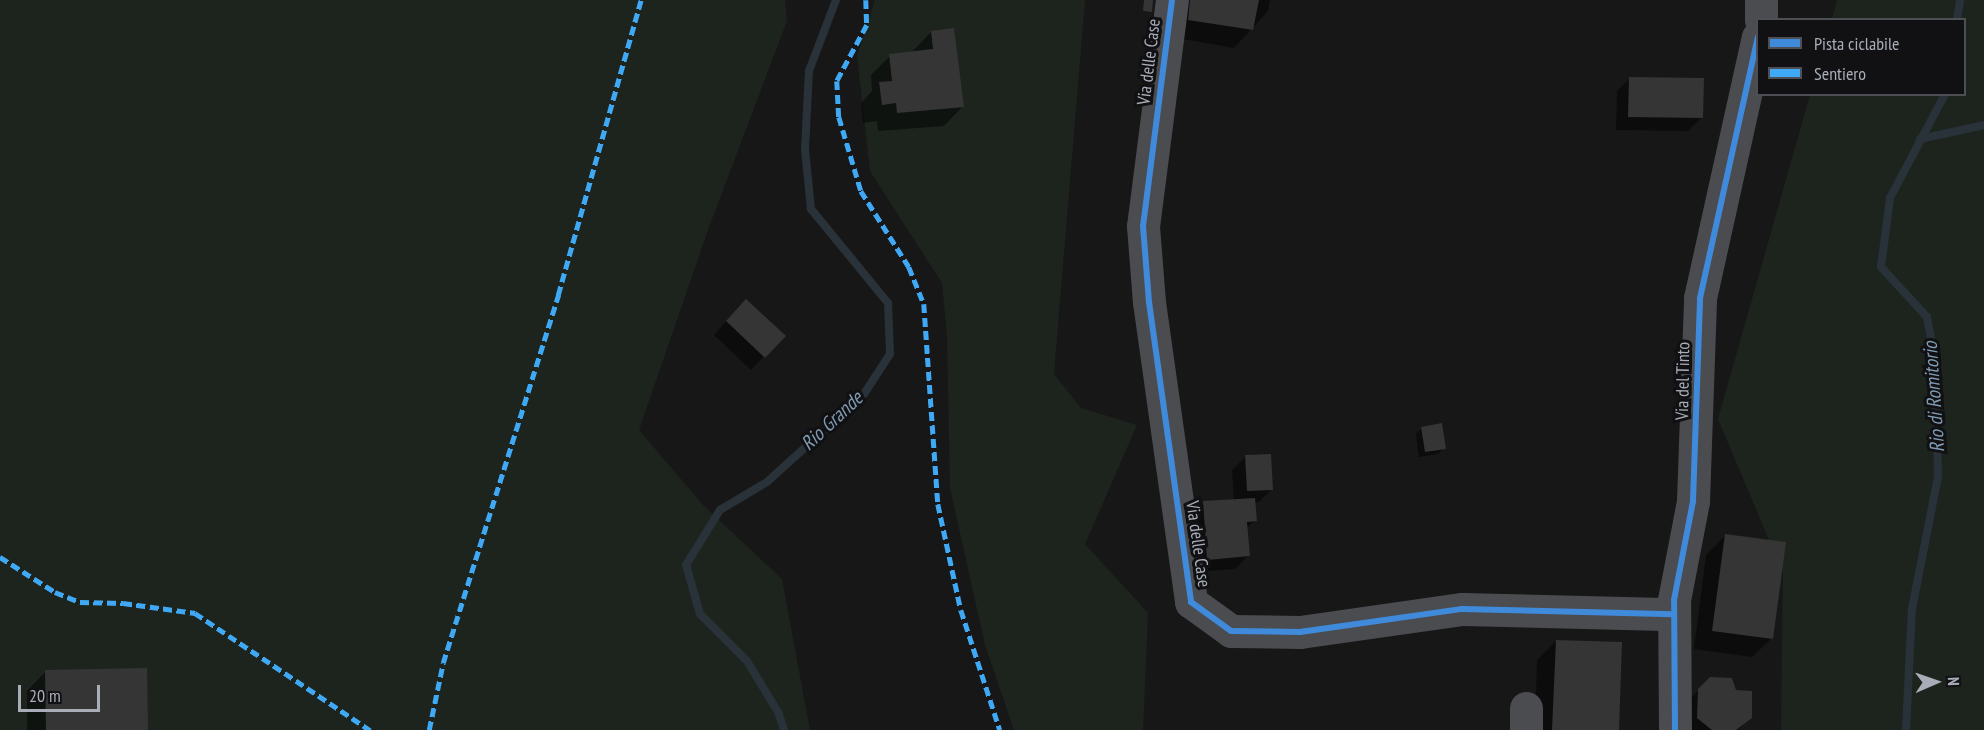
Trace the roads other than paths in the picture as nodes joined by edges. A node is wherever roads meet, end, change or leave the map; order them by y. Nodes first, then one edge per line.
1 (1172, 0) edge
2 (1761, 0) edge
3 (1761, 18) edge
4 (1756, 46) edge
5 (1674, 614) junction
6 (1675, 730) edge

1 - 5 street, Via delle Case
2 - 3 street
4 - 5 street, Via del Tinto
5 - 6 street, Via del Tinto

